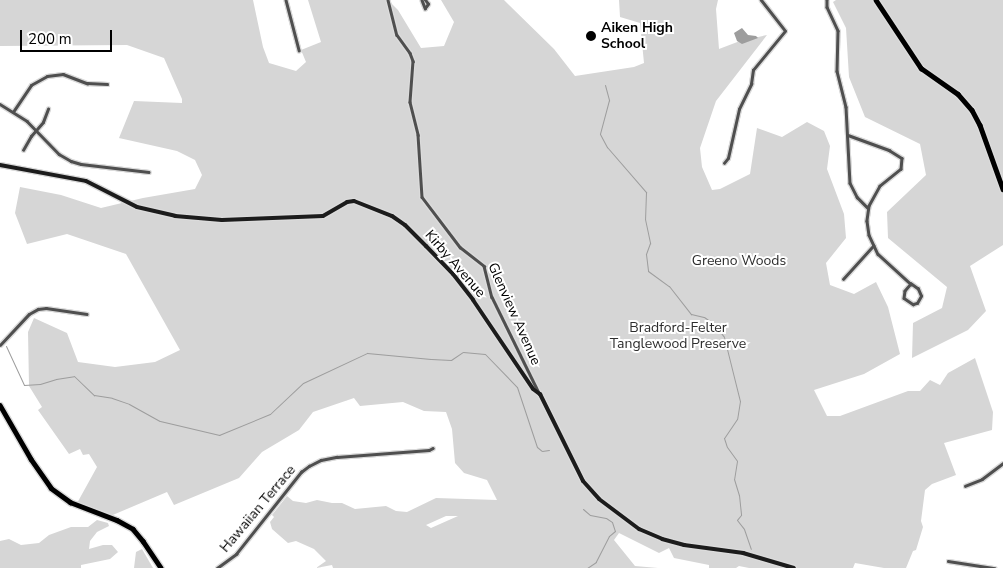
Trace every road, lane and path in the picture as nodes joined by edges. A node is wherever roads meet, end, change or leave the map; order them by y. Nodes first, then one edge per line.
1 (286, 0) edge
2 (388, 0) edge
3 (761, 0) edge
4 (827, 0) edge
5 (876, 0) edge
6 (299, 50) dead end
7 (107, 84) dead end
8 (0, 104) edge
9 (48, 109) dead end
10 (13, 112) junction
11 (36, 131) junction
12 (848, 135) junction
13 (23, 150) dead end
14 (724, 163) dead end
15 (0, 165) edge
16 (149, 172) dead end
17 (1003, 189) edge
18 (868, 208) junction
19 (873, 246) junction
20 (843, 279) dead end
21 (911, 284) junction
22 (87, 314) dead end
23 (0, 345) edge
24 (540, 394) junction
25 (0, 404) edge
26 (433, 448) dead end
27 (1003, 463) edge
28 (965, 486) dead end
29 (948, 561) dead end
30 (161, 568) edge
31 (217, 568) edge
32 (794, 568) edge
33 (994, 568) edge

1 - 6 street
2 - 24 street, Glenview Avenue
3 - 14 street
4 - 12 street
5 - 17 main road
7 - 10 street
8 - 10 street
9 - 11 street
10 - 11 street
11 - 13 street
11 - 16 street
12 - 18 street
12 - 18 street
15 - 24 street, Kirby Avenue
18 - 19 street
19 - 20 street
19 - 21 street
21 - 21 street
22 - 23 street
24 - 32 street, Kirby Avenue
25 - 30 main road
26 - 31 street, Hawaiian Terrace
27 - 28 street
29 - 33 street

